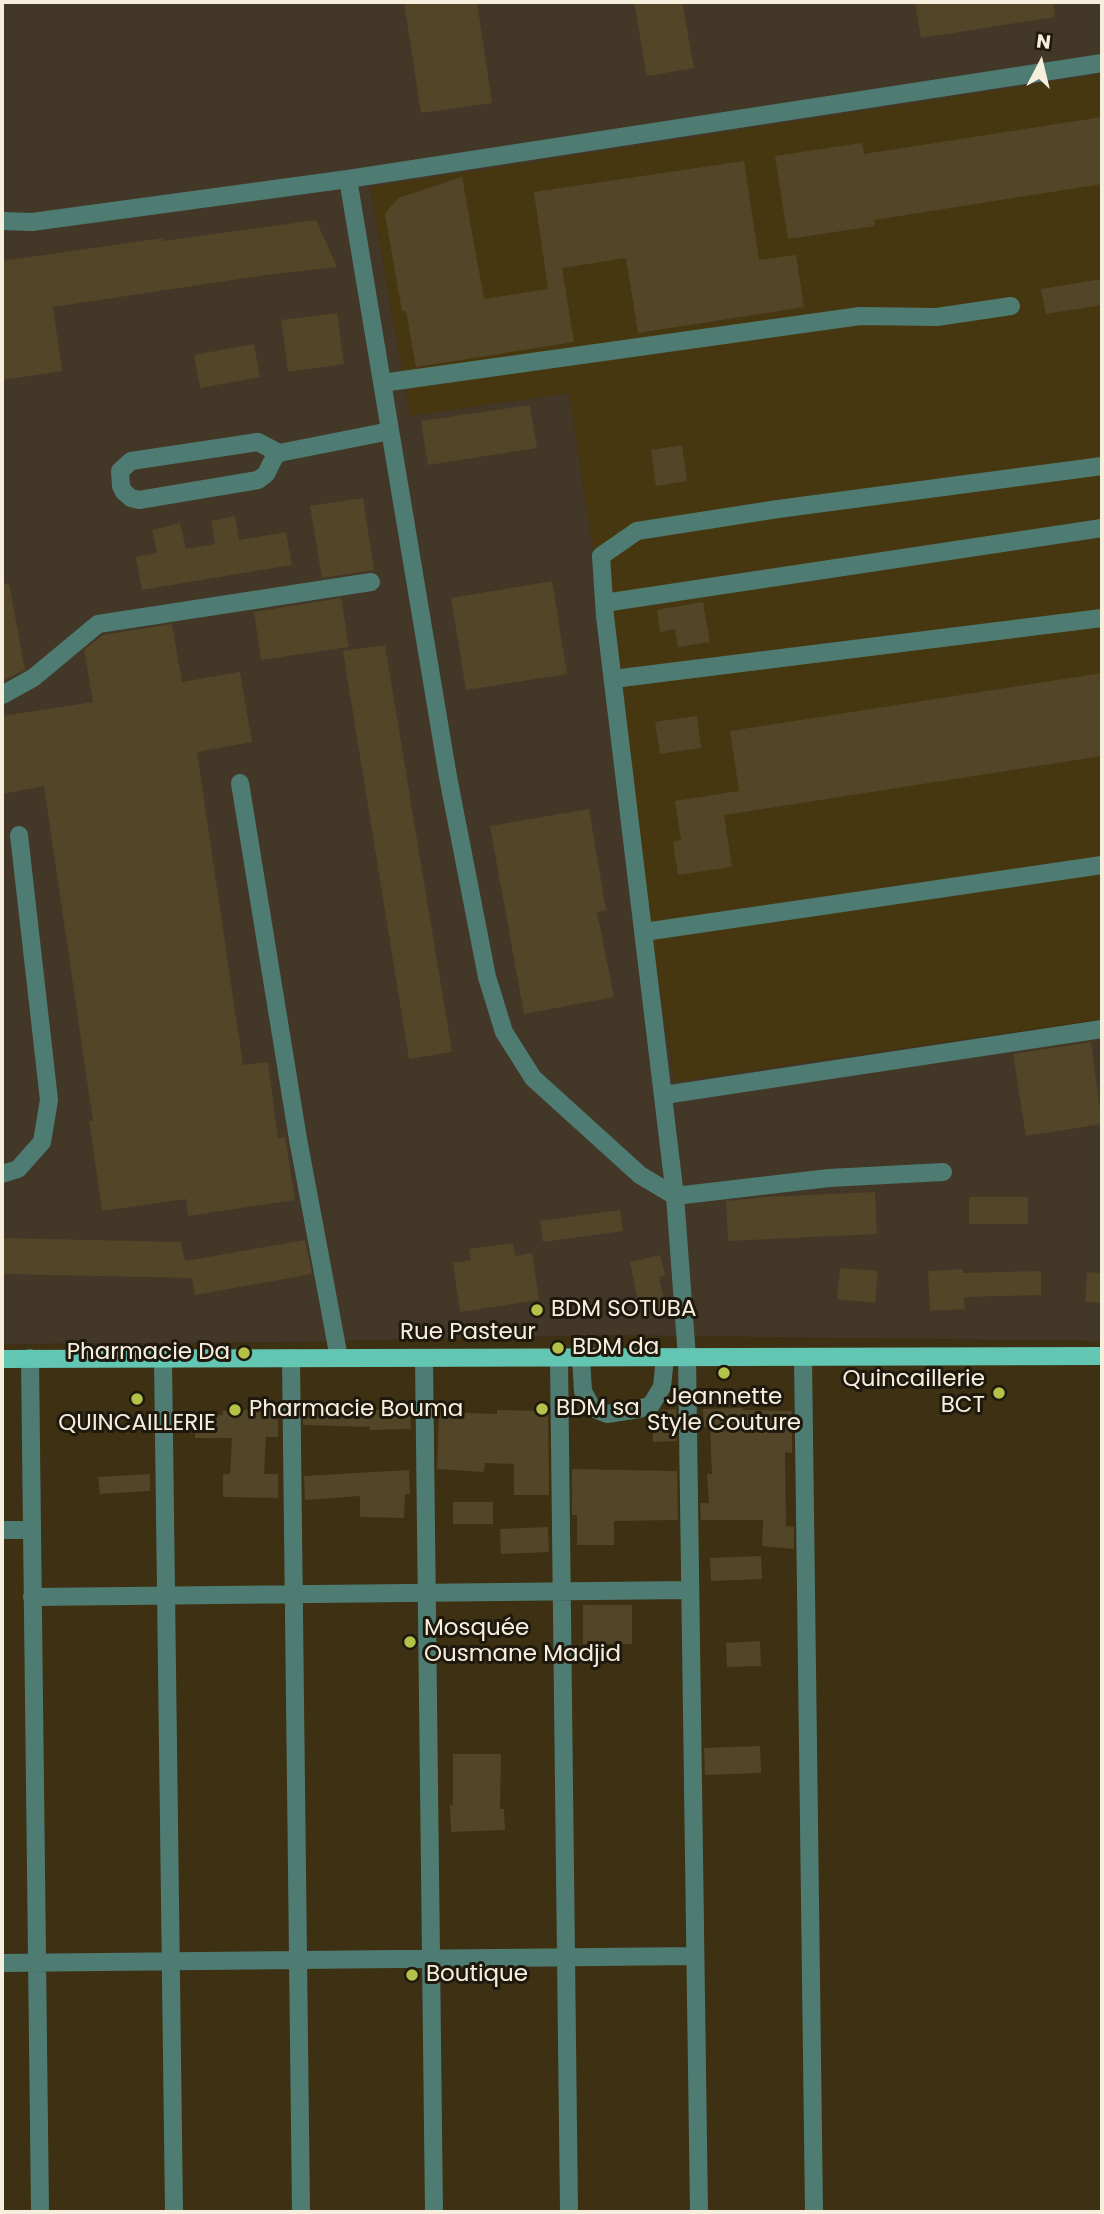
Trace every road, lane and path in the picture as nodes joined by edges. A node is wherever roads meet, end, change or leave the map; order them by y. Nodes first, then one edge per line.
1 (1102, 63) edge
2 (348, 178) junction
3 (2, 221) edge
4 (1011, 306) dead end
5 (382, 383) junction
6 (390, 431) junction
7 (279, 453) junction
8 (1102, 466) edge
9 (1102, 528) edge
10 (372, 582) dead end
11 (604, 603) junction
12 (1102, 618) edge
13 (613, 679) junction
14 (2, 695) edge
15 (240, 783) dead end
16 (19, 835) dead end
17 (1102, 865) edge
18 (644, 932) junction
19 (1102, 1029) edge
20 (664, 1095) junction
21 (943, 1172) dead end
22 (2, 1174) edge
23 (675, 1196) junction
24 (1102, 1356) edge
25 (581, 1357) junction
26 (665, 1357) junction
27 (687, 1357) junction
28 (803, 1357) junction
29 (163, 1358) junction
30 (291, 1358) junction
31 (339, 1358) junction
32 (424, 1358) junction
33 (559, 1358) junction
34 (2, 1359) edge
35 (30, 1359) junction
36 (2, 1530) edge
37 (32, 1530) junction
38 (690, 1590) junction
39 (562, 1591) junction
40 (427, 1593) junction
41 (294, 1594) junction
42 (166, 1596) junction
43 (32, 1597) junction
44 (695, 1956) junction
45 (566, 1957) junction
46 (431, 1958) junction
47 (298, 1960) junction
48 (171, 1961) junction
49 (2, 1963) edge
50 (37, 1963) junction
51 (40, 2212) edge
52 (174, 2212) edge
53 (301, 2212) edge
54 (434, 2212) edge
55 (569, 2212) edge
56 (699, 2212) edge
57 (814, 2212) edge

1 - 2 street
2 - 3 street
2 - 5 street
4 - 5 street
5 - 6 street
6 - 7 street
6 - 23 street
7 - 7 street
8 - 11 street
9 - 11 street
10 - 14 street
11 - 13 street
12 - 13 street
13 - 18 street
15 - 31 street
16 - 22 street
17 - 18 street
18 - 20 street
19 - 20 street
20 - 23 street
21 - 23 street
23 - 27 street
24 - 28 main road, Rue Pasteur
25 - 26 main road, Rue Pasteur
25 - 26 street
25 - 33 main road, Rue Pasteur
26 - 27 main road, Rue Pasteur
27 - 28 main road, Rue Pasteur
27 - 38 street
28 - 57 street
29 - 30 main road, Rue Pasteur
29 - 35 main road, Rue Pasteur
29 - 42 street
30 - 31 main road, Rue Pasteur
30 - 41 street
31 - 32 main road, Rue Pasteur
32 - 33 main road, Rue Pasteur
32 - 40 street
33 - 39 street
34 - 35 main road, Rue Pasteur
35 - 37 street
36 - 37 street
37 - 43 street
38 - 39 street
38 - 44 street
39 - 40 street
39 - 45 street
40 - 41 street
40 - 46 street
41 - 42 street
41 - 47 street
42 - 43 street
42 - 48 street
43 - 50 street
44 - 45 street
44 - 56 street
45 - 46 street
45 - 55 street
46 - 47 street
46 - 54 street
47 - 48 street
47 - 53 street
48 - 50 street
48 - 52 street
49 - 50 street
50 - 51 street

